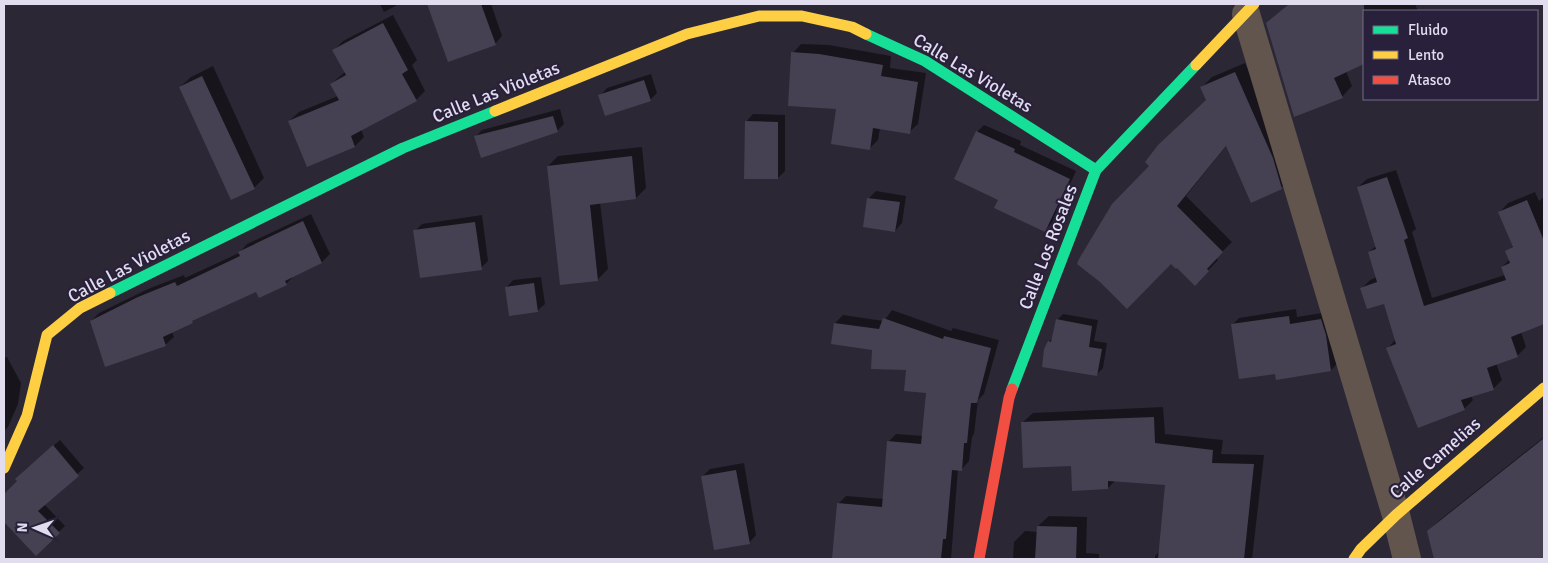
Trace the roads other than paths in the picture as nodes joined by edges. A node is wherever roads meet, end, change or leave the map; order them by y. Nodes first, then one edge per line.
1 (1250, 9) edge
2 (1096, 170) junction
3 (1544, 388) edge
4 (4, 468) edge
5 (1396, 515) junction
6 (980, 559) edge
7 (1354, 559) edge
8 (1407, 559) edge

1 - 2 street, Calle Los Rosales
1 - 5 street
2 - 4 street, Calle Las Violetas
2 - 6 street, Calle Los Rosales
3 - 5 street, Calle Camelias
5 - 7 street, Calle Camelias
5 - 8 street

